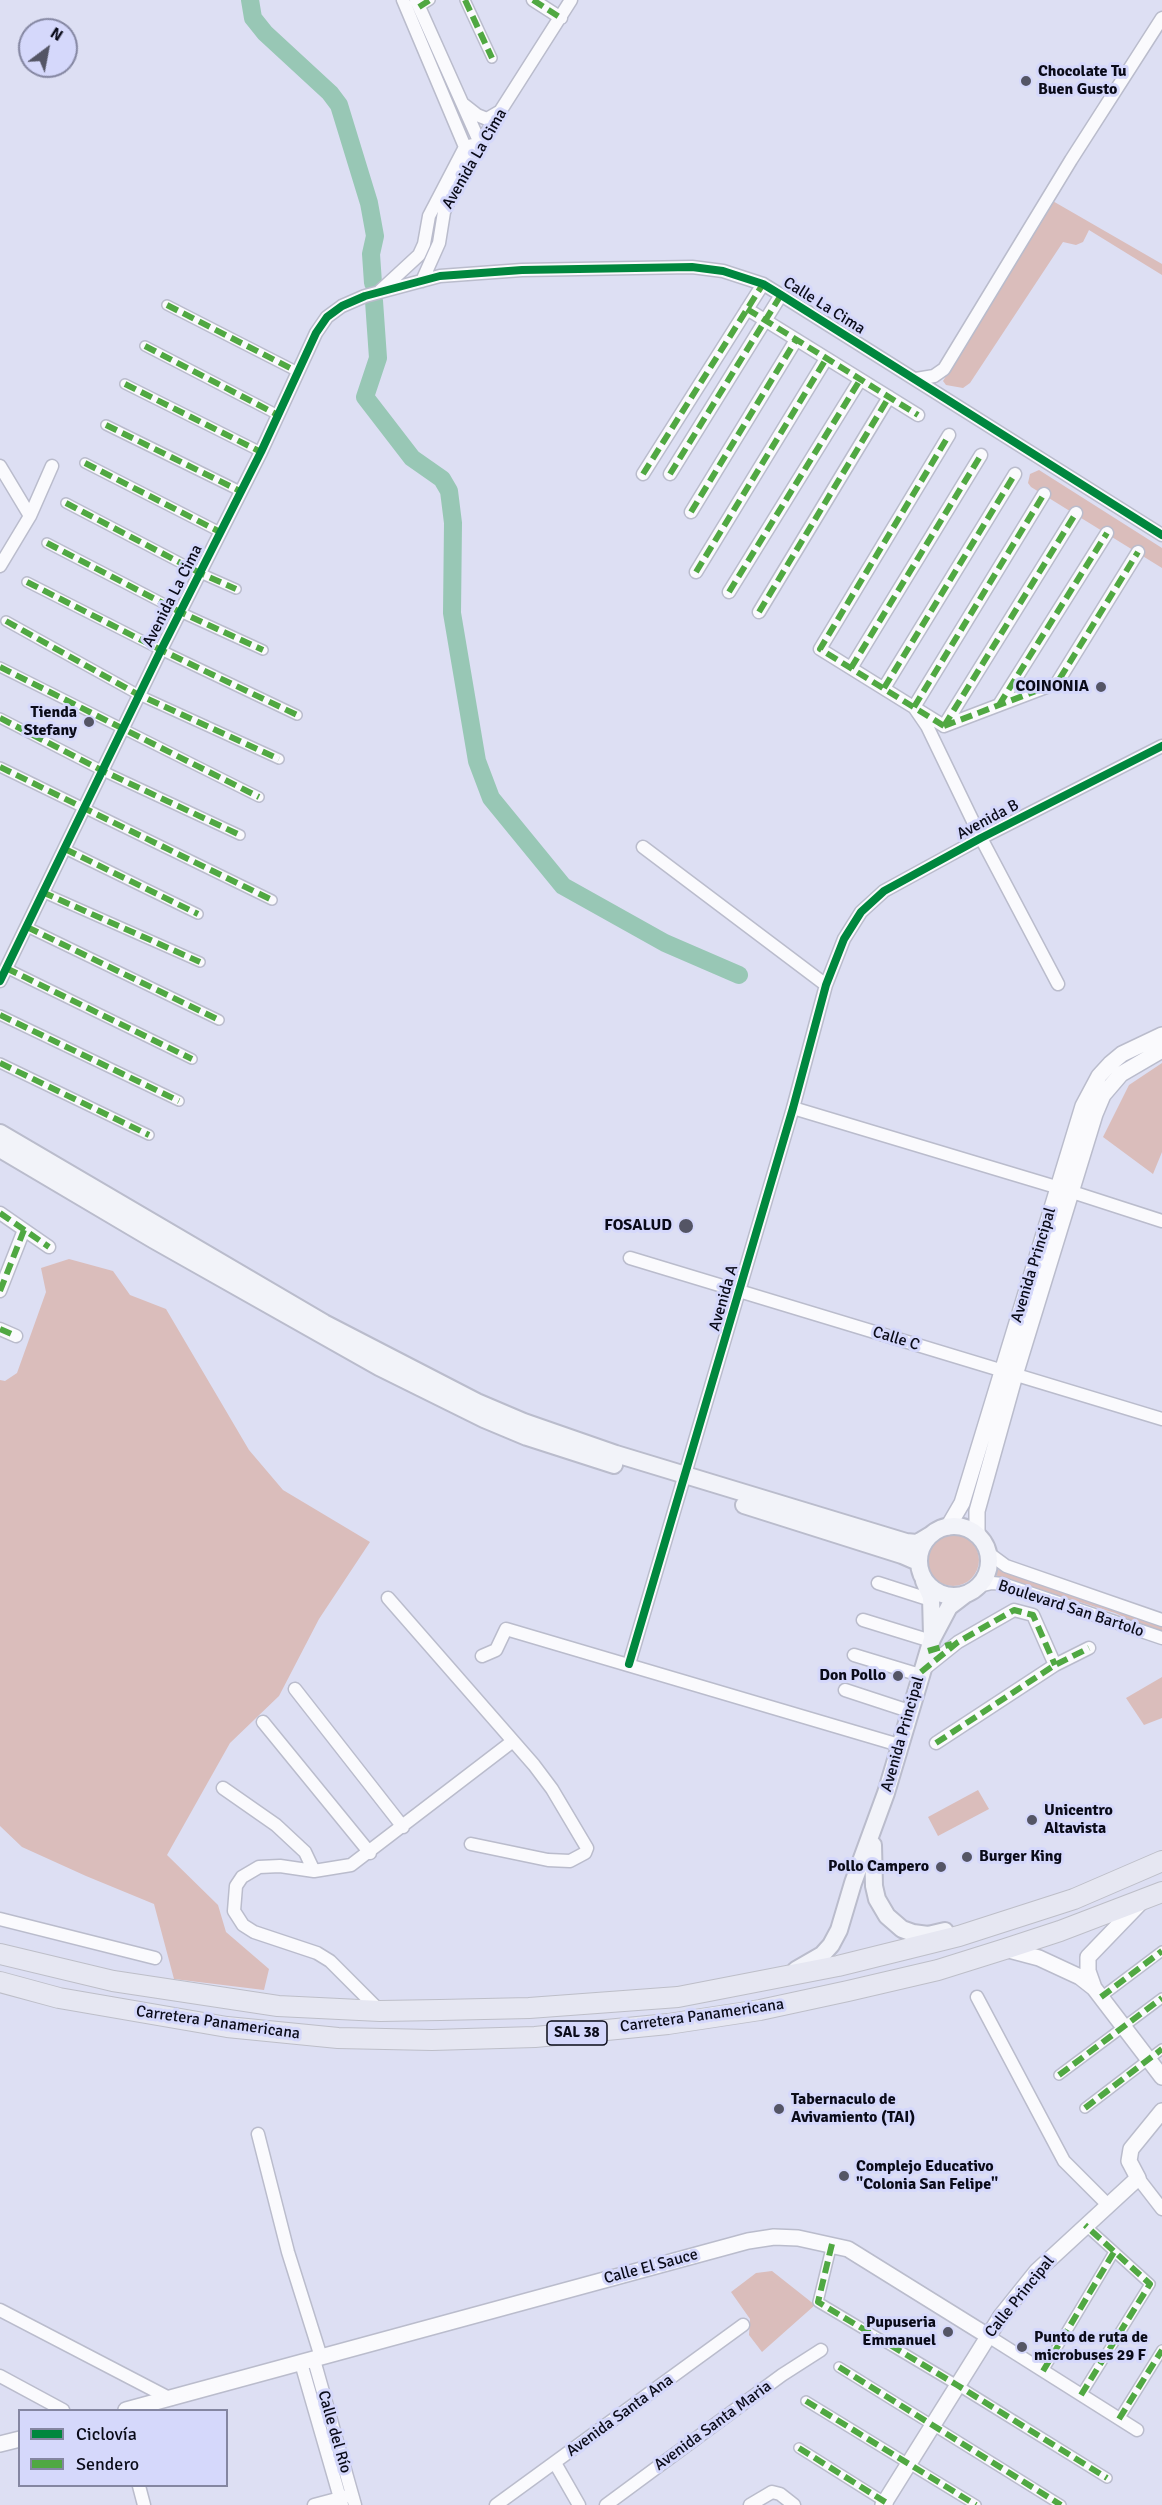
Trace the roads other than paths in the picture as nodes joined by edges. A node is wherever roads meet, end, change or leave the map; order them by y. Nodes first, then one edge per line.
1 (403, 0) edge
2 (430, 0) edge
3 (465, 0) edge
4 (533, 0) edge
5 (571, 0) edge
6 (417, 3) edge
7 (561, 18) junction
8 (1162, 18) edge
9 (492, 58) dead end
10 (460, 100) junction
11 (502, 110) junction
12 (480, 144) junction
13 (465, 147) junction
14 (422, 281) junction
15 (763, 284) junction
16 (378, 292) junction
17 (781, 295) junction
18 (167, 305) dead end
19 (747, 309) junction
20 (765, 320) junction
21 (796, 340) junction
22 (145, 346) dead end
23 (826, 359) junction
24 (298, 372) junction
25 (916, 379) junction
26 (860, 380) junction
27 (125, 384) dead end
28 (889, 398) junction
29 (278, 415) junction
30 (918, 415) dead end
31 (106, 425) dead end
32 (949, 435) dead end
33 (261, 452) junction
34 (981, 455) dead end
35 (85, 463) dead end
36 (0, 466) edge
37 (52, 466) dead end
38 (642, 474) dead end
39 (670, 474) dead end
40 (1015, 474) dead end
41 (240, 491) junction
42 (1044, 494) dead end
43 (66, 503) dead end
44 (692, 512) dead end
45 (1076, 513) dead end
46 (30, 516) junction
47 (220, 532) junction
48 (1107, 533) dead end
49 (1162, 535) edge
50 (47, 543) dead end
51 (1138, 552) dead end
52 (0, 566) edge
53 (696, 572) dead end
54 (200, 573) junction
55 (27, 582) dead end
56 (236, 589) dead end
57 (729, 592) dead end
58 (180, 612) junction
59 (759, 612) dead end
60 (6, 621) dead end
61 (161, 650) junction
62 (263, 650) dead end
63 (0, 667) edge
64 (851, 668) junction
65 (884, 688) junction
66 (139, 695) junction
67 (999, 705) junction
68 (914, 707) junction
69 (297, 715) dead end
70 (0, 718) edge
71 (944, 726) junction
72 (123, 729) junction
73 (1162, 746) edge
74 (279, 759) dead end
75 (0, 767) edge
76 (104, 771) junction
77 (259, 797) dead end
78 (84, 809) junction
79 (240, 835) dead end
80 (981, 838) junction
81 (643, 847) dead end
82 (65, 849) junction
83 (42, 892) junction
84 (272, 900) dead end
85 (198, 914) dead end
86 (27, 927) junction
87 (844, 939) joint
88 (200, 962) dead end
89 (6, 968) junction
90 (0, 981) edge
91 (1058, 984) dead end
92 (826, 985) junction
93 (0, 1015) edge
94 (219, 1020) dead end
95 (1162, 1035) edge
96 (1162, 1050) edge
97 (192, 1059) dead end
98 (0, 1063) edge
99 (179, 1101) dead end
100 (793, 1108) junction
101 (0, 1134) edge
102 (149, 1135) dead end
103 (0, 1149) edge
104 (1065, 1189) junction
105 (0, 1213) edge
106 (1162, 1221) edge
107 (24, 1230) junction
108 (49, 1247) dead end
109 (630, 1258) dead end
110 (0, 1291) edge
111 (740, 1292) junction
112 (0, 1329) edge
113 (16, 1336) dead end
114 (1008, 1373) junction
115 (1162, 1419) edge
116 (684, 1481) junction
117 (948, 1527) junction
118 (932, 1534) junction
119 (977, 1535) junction
120 (987, 1552) junction
121 (918, 1562) junction
122 (923, 1579) junction
123 (878, 1583) dead end
124 (973, 1590) junction
125 (388, 1599) dead end
126 (931, 1600) junction
127 (863, 1620) dead end
128 (1162, 1620) edge
129 (1162, 1638) edge
130 (958, 1642) junction
131 (930, 1644) junction
132 (1089, 1648) dead end
133 (854, 1655) dead end
134 (482, 1656) dead end
135 (629, 1664) junction
136 (1055, 1665) junction
137 (920, 1673) junction
138 (295, 1689) dead end
139 (845, 1690) dead end
140 (909, 1711) junction
141 (263, 1722) dead end
142 (513, 1741) junction
143 (936, 1743) dead end
144 (899, 1745) junction
145 (223, 1788) dead end
146 (403, 1827) junction
147 (874, 1829) junction
148 (471, 1844) dead end
149 (370, 1853) junction
150 (1162, 1861) edge
151 (314, 1871) junction
152 (1162, 1892) edge
153 (1142, 1901) junction
154 (1048, 1908) junction
155 (0, 1919) edge
156 (1005, 1949) junction
157 (1162, 1951) edge
158 (3, 1955) edge
159 (155, 1958) dead end
160 (1, 1982) edge
161 (746, 1985) junction
162 (1098, 1992) junction
163 (977, 1997) dead end
164 (1162, 1998) edge
165 (556, 2006) junction
166 (506, 2008) junction
167 (380, 2011) junction
168 (1124, 2026) junction
169 (562, 2034) junction
170 (510, 2038) junction
171 (1162, 2049) edge
172 (1149, 2058) junction
173 (1059, 2075) dead end
174 (1162, 2077) edge
175 (1086, 2108) dead end
176 (1162, 2110) edge
177 (258, 2134) dead end
178 (1137, 2178) junction
179 (1107, 2204) junction
180 (1162, 2209) edge
181 (1085, 2225) junction
182 (832, 2244) junction
183 (1114, 2252) junction
184 (0, 2310) edge
185 (743, 2325) dead end
186 (988, 2336) junction
187 (821, 2350) dead end
188 (1162, 2350) edge
189 (312, 2360) junction
190 (839, 2367) dead end
191 (1043, 2371) junction
192 (0, 2376) edge
193 (957, 2385) junction
194 (1081, 2395) junction
195 (171, 2399) junction
196 (806, 2401) dead end
197 (61, 2409) edge
198 (130, 2409) edge
199 (1119, 2419) junction
200 (932, 2425) junction
201 (1137, 2430) dead end
202 (18, 2440) edge
203 (0, 2444) edge
204 (799, 2448) dead end
205 (555, 2463) junction
206 (909, 2463) junction
207 (1107, 2478) dead end
208 (139, 2487) edge
209 (347, 2501) edge
210 (886, 2504) edge
211 (144, 2505) edge
212 (314, 2505) edge
213 (496, 2505) edge
214 (579, 2505) edge
215 (606, 2505) edge
216 (750, 2505) edge
217 (794, 2505) edge
218 (976, 2505) edge
219 (1061, 2505) edge

1 - 13 street
2 - 6 street
3 - 9 street
4 - 7 street
5 - 7 street, Avenida La Cima
6 - 10 street
7 - 11 street, Avenida La Cima
8 - 25 street
10 - 11 street
10 - 12 street
11 - 12 street, Avenida La Cima
12 - 13 street
12 - 14 street, Avenida La Cima
13 - 16 street
14 - 15 street, Calle La Cima
14 - 16 street, Avenida La Cima
15 - 17 street, Calle La Cima
15 - 19 street
16 - 24 street, Avenida La Cima
17 - 20 street
17 - 25 street, Calle La Cima
18 - 24 street
19 - 20 street
19 - 38 street
20 - 21 street
20 - 39 street
21 - 23 street
21 - 44 street
22 - 29 street
23 - 26 street
23 - 53 street
24 - 29 street, Avenida La Cima
25 - 49 street, Calle La Cima
26 - 28 street
26 - 57 street
27 - 33 street
28 - 30 street
28 - 59 street
29 - 33 street, Avenida La Cima
31 - 41 street
32 - 64 street
33 - 41 street, Avenida La Cima
34 - 64 street
35 - 47 street
36 - 46 street
37 - 46 street
40 - 65 street
41 - 47 street, Avenida La Cima
42 - 68 street
43 - 54 street
45 - 71 street
46 - 52 street
47 - 54 street, Avenida La Cima
48 - 67 street
50 - 58 street
51 - 67 street
54 - 56 street
54 - 58 street, Avenida La Cima
55 - 61 street
58 - 61 street, Avenida La Cima
58 - 62 street
60 - 66 street
61 - 66 street, Avenida La Cima
61 - 69 street
63 - 72 street
64 - 65 street
65 - 68 street
66 - 72 street, Avenida La Cima
66 - 74 street
67 - 71 street
68 - 71 street
68 - 80 street
70 - 76 street
72 - 76 street, Avenida La Cima
72 - 77 street
73 - 80 street, Avenida B
75 - 78 street
76 - 78 street, Avenida La Cima
76 - 79 street
78 - 82 street, Avenida La Cima
78 - 84 street
80 - 87 street, Avenida B
80 - 91 street
81 - 92 street
82 - 83 street, Avenida La Cima
82 - 85 street
83 - 86 street, Avenida La Cima
83 - 88 street
86 - 89 street, Avenida La Cima
86 - 94 street
87 - 92 street, Avenida A
89 - 90 street, Avenida La Cima
89 - 97 street
92 - 100 street, Avenida A
93 - 99 street
95 - 104 street, Avenida Principal
96 - 104 street, Avenida Principal
98 - 102 street
100 - 104 street
100 - 111 street, Avenida A
101 - 116 main road
103 - 116 main road
104 - 106 street
104 - 114 street, Avenida Principal
105 - 107 street
107 - 108 street
107 - 110 street
109 - 111 street, Calle C
111 - 114 street, Calle C
111 - 116 street, Avenida A
112 - 113 street
114 - 115 street, Calle C
114 - 117 street, Avenida Principal
114 - 119 street, Avenida Principal
116 - 118 main road
116 - 121 main road
116 - 135 street, Avenida A
117 - 118 main road
117 - 119 main road
118 - 121 main road
119 - 120 main road
120 - 124 main road
120 - 128 street, Boulevard San Bartolo
121 - 122 main road
122 - 124 main road
122 - 126 main road, Avenida Principal
123 - 126 street
124 - 129 street, Boulevard San Bartolo
124 - 131 main road, Avenida Principal
125 - 142 street
126 - 131 main road, Avenida Principal
127 - 131 street
130 - 131 street
130 - 136 street
130 - 137 street
131 - 137 main road, Avenida Principal
132 - 136 street
133 - 137 street
134 - 135 street
135 - 144 street
136 - 143 street
137 - 140 main road, Avenida Principal
138 - 146 street
139 - 140 street
140 - 144 main road, Avenida Principal
141 - 149 street
142 - 146 street
142 - 148 street
144 - 147 main road, Avenida Principal
145 - 151 street
146 - 149 street
147 - 154 main road, Avenida Principal
147 - 161 main road, Avenida Principal
149 - 151 street
150 - 154 highway, Carretera Panamericana / SAL 38
151 - 167 street
152 - 153 highway, Carretera Panamericana
153 - 156 highway, Carretera Panamericana / SAL 38
153 - 162 street
154 - 161 highway, Carretera Panamericana / SAL 38
155 - 159 street
156 - 162 street
156 - 169 highway, Carretera Panamericana / SAL 38
157 - 162 street
158 - 160 highway
158 - 167 highway, Carretera Panamericana / SAL 38
160 - 170 highway, Carretera Panamericana / SAL 38
161 - 165 highway, Carretera Panamericana / SAL 38
162 - 168 street
163 - 179 street
164 - 168 street
165 - 166 highway, Carretera Panamericana / SAL 38
165 - 169 highway
166 - 167 highway, Carretera Panamericana / SAL 38
166 - 170 highway
168 - 172 street
168 - 173 street
169 - 170 highway, Carretera Panamericana / SAL 38
171 - 172 street
172 - 174 street
172 - 175 street
176 - 178 street
177 - 189 street, Calle del Río
178 - 179 street, Calle Principal
178 - 180 street
179 - 181 street, Calle Principal
181 - 183 street
181 - 186 street, Calle Principal
182 - 186 street, Calle El Sauce
182 - 189 street, Calle El Sauce
182 - 193 street
183 - 191 street
183 - 194 street
184 - 195 street
185 - 205 street, Avenida Santa Ana
186 - 191 street, Calle El Sauce
186 - 193 street, Calle Principal
187 - 215 street, Avenida Santa Maria
188 - 199 street
189 - 195 street, Calle El Sauce
189 - 209 street, Calle del Río
190 - 200 street
191 - 194 street, Calle El Sauce
192 - 197 street
193 - 200 street, Calle Principal
193 - 207 street
194 - 199 street, Calle El Sauce
195 - 198 street, Calle El Sauce
196 - 206 street
199 - 201 street, Calle El Sauce
200 - 206 street, Calle Principal
200 - 219 street
202 - 203 street
204 - 210 street
205 - 213 street, Avenida Santa Ana
205 - 214 street
206 - 210 street, Calle Principal
206 - 218 street
208 - 211 street
209 - 212 street
216 - 217 street

